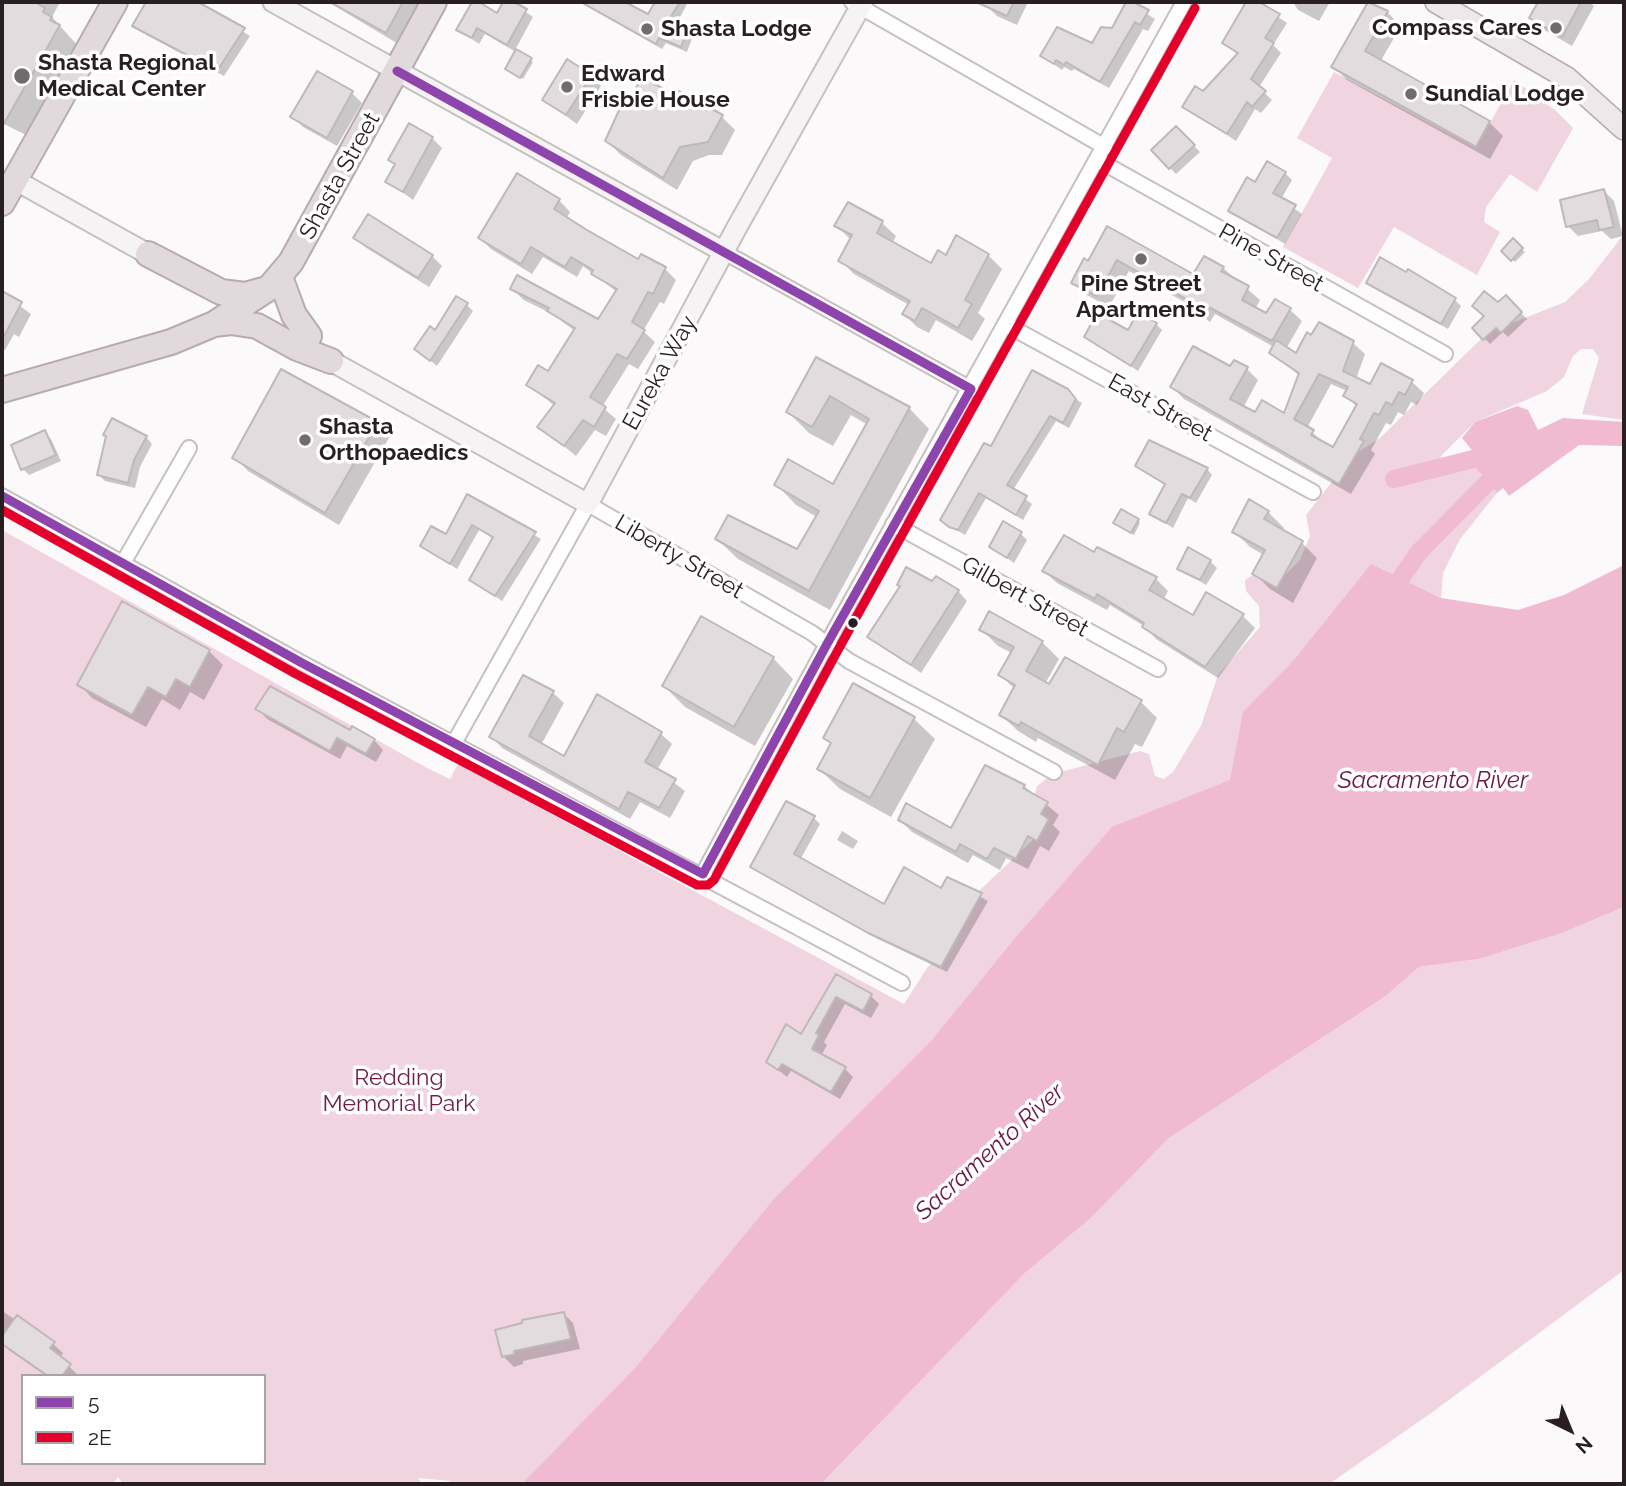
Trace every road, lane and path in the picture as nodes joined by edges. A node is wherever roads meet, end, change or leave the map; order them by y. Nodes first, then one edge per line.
1 (115, 2) edge
2 (273, 2) edge
3 (434, 2) edge
4 (1184, 2) edge
5 (1436, 2) edge
6 (858, 3) edge
7 (397, 71) junction
8 (1624, 129) edge
9 (1102, 154) junction
10 (15, 180) junction
11 (2, 203) edge
12 (724, 252) junction
13 (148, 254) joint
14 (274, 282) junction
15 (214, 324) junction
16 (1007, 325) junction
17 (309, 336) joint
18 (1445, 354) dead end
19 (331, 361) junction
20 (971, 388) junction
21 (2, 390) edge
22 (190, 448) dead end
23 (1313, 492) dead end
24 (2, 496) edge
25 (588, 504) junction
26 (893, 524) junction
27 (123, 563) junction
28 (827, 644) junction
29 (1158, 669) dead end
30 (454, 743) junction
31 (1054, 772) dead end
32 (703, 874) junction
33 (902, 983) dead end

1 - 10 highway
2 - 7 street
3 - 7 highway, Shasta Street
4 - 9 street
5 - 8 main road
6 - 9 street, Pine Street
6 - 12 street, Eureka Way
7 - 12 street
7 - 14 highway, Shasta Street
9 - 16 street
9 - 18 street, Pine Street
10 - 11 highway
10 - 13 street
12 - 20 street
12 - 25 street, Eureka Way
13 - 14 highway
14 - 15 highway, Shasta Street
14 - 17 highway
15 - 19 highway
15 - 21 highway
16 - 20 street
16 - 23 street, East Street
17 - 19 street, Liberty Street
19 - 25 street, Liberty Street
20 - 26 street
22 - 27 street
24 - 27 street
25 - 28 street, Liberty Street
25 - 30 street, Eureka Way
26 - 28 street
26 - 29 street, Gilbert Street
27 - 30 street
28 - 31 street, Liberty Street
28 - 32 street
30 - 32 street
32 - 33 street

